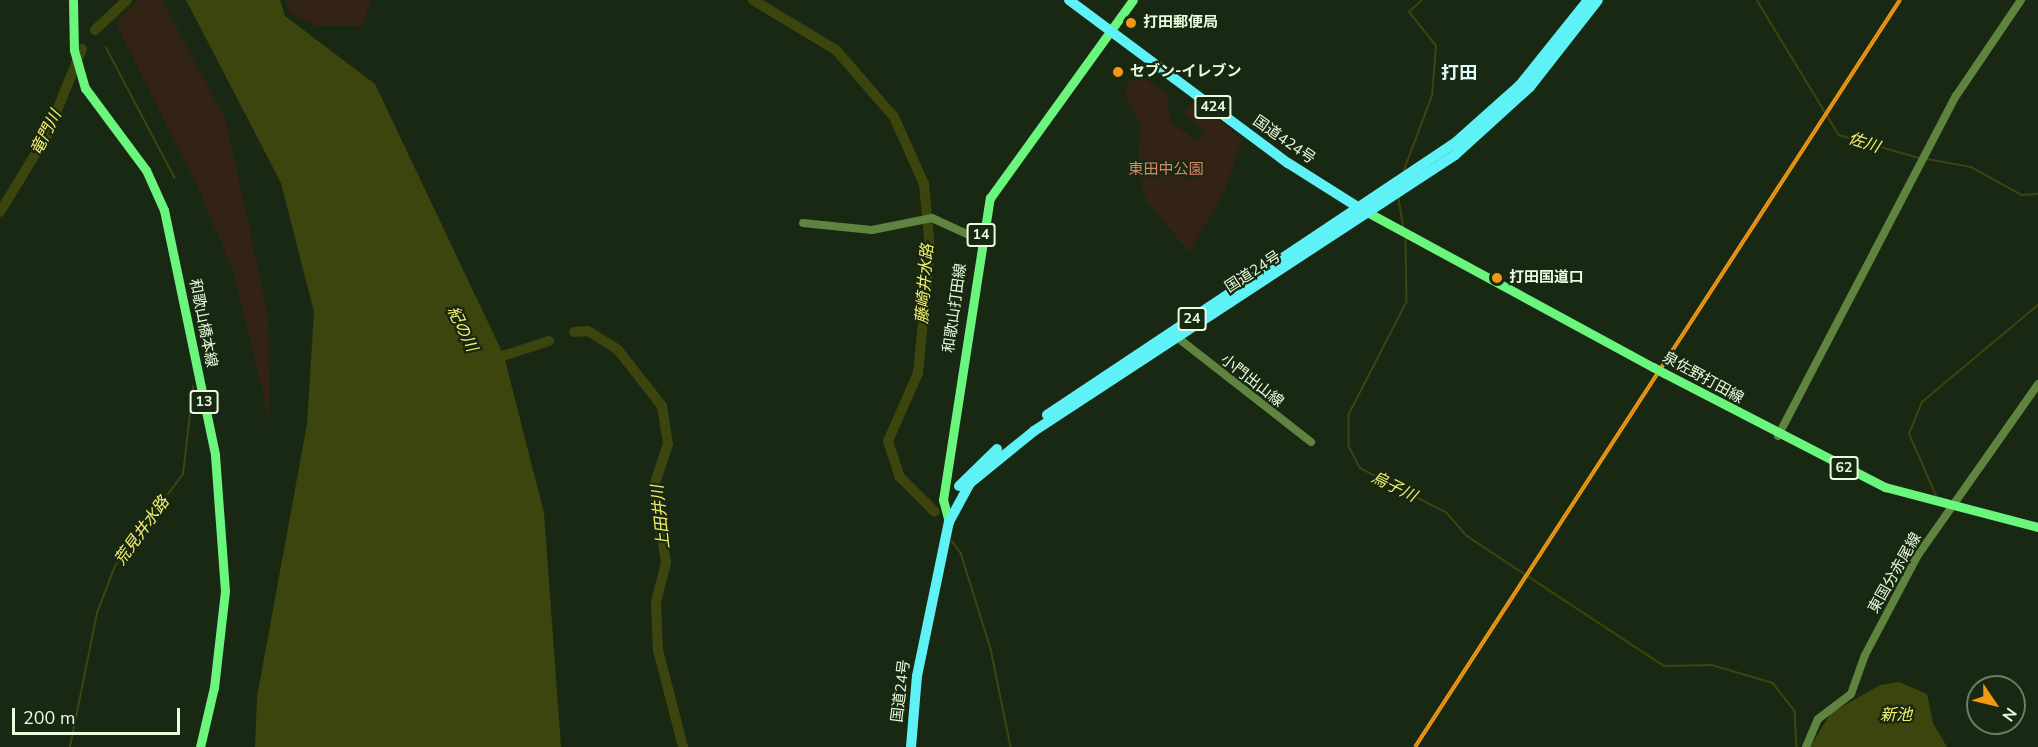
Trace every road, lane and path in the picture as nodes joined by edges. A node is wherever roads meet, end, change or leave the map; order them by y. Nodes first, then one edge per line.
1 (73, 0) edge
2 (1069, 0) edge
3 (1133, 0) edge
4 (1588, 0) edge
5 (1598, 0) edge
6 (2021, 0) edge
7 (1110, 30) junction
8 (1408, 183) junction
9 (1365, 211) junction
10 (803, 223) dead end
11 (980, 240) junction
12 (1178, 338) junction
13 (2038, 384) edge
14 (1778, 436) junction
15 (1311, 442) dead end
16 (1951, 508) junction
17 (947, 518) junction
18 (2038, 527) edge
19 (200, 747) edge
20 (911, 747) edge
21 (1806, 747) edge

1 - 19 main road, 和歌山橋本線 / 13
2 - 7 highway, 国道424号 / 424
3 - 7 main road, 和歌山打田線 / 14
4 - 8 highway, 国道24号 / 24
5 - 8 highway, 国道24号 / 24
6 - 14 street
7 - 9 highway, 国道424号 / 424
7 - 11 main road, 和歌山打田線 / 14
8 - 9 highway, 国道24号 / 24
9 - 12 highway, 国道24号 / 24
9 - 14 main road, 泉佐野打田線 / 62, bridge
9 - 17 highway, 国道24号 / 24
10 - 11 street
11 - 17 main road, 和歌山打田線 / 14
12 - 15 street, 小門出山線
12 - 17 highway, 国道24号 / 24
13 - 16 street, 東国分赤尾線
14 - 16 main road, 泉佐野打田線 / 62
16 - 18 main road, 泉佐野打田線 / 62
16 - 21 street, 東国分赤尾線
17 - 20 highway, 国道24号 / 24

